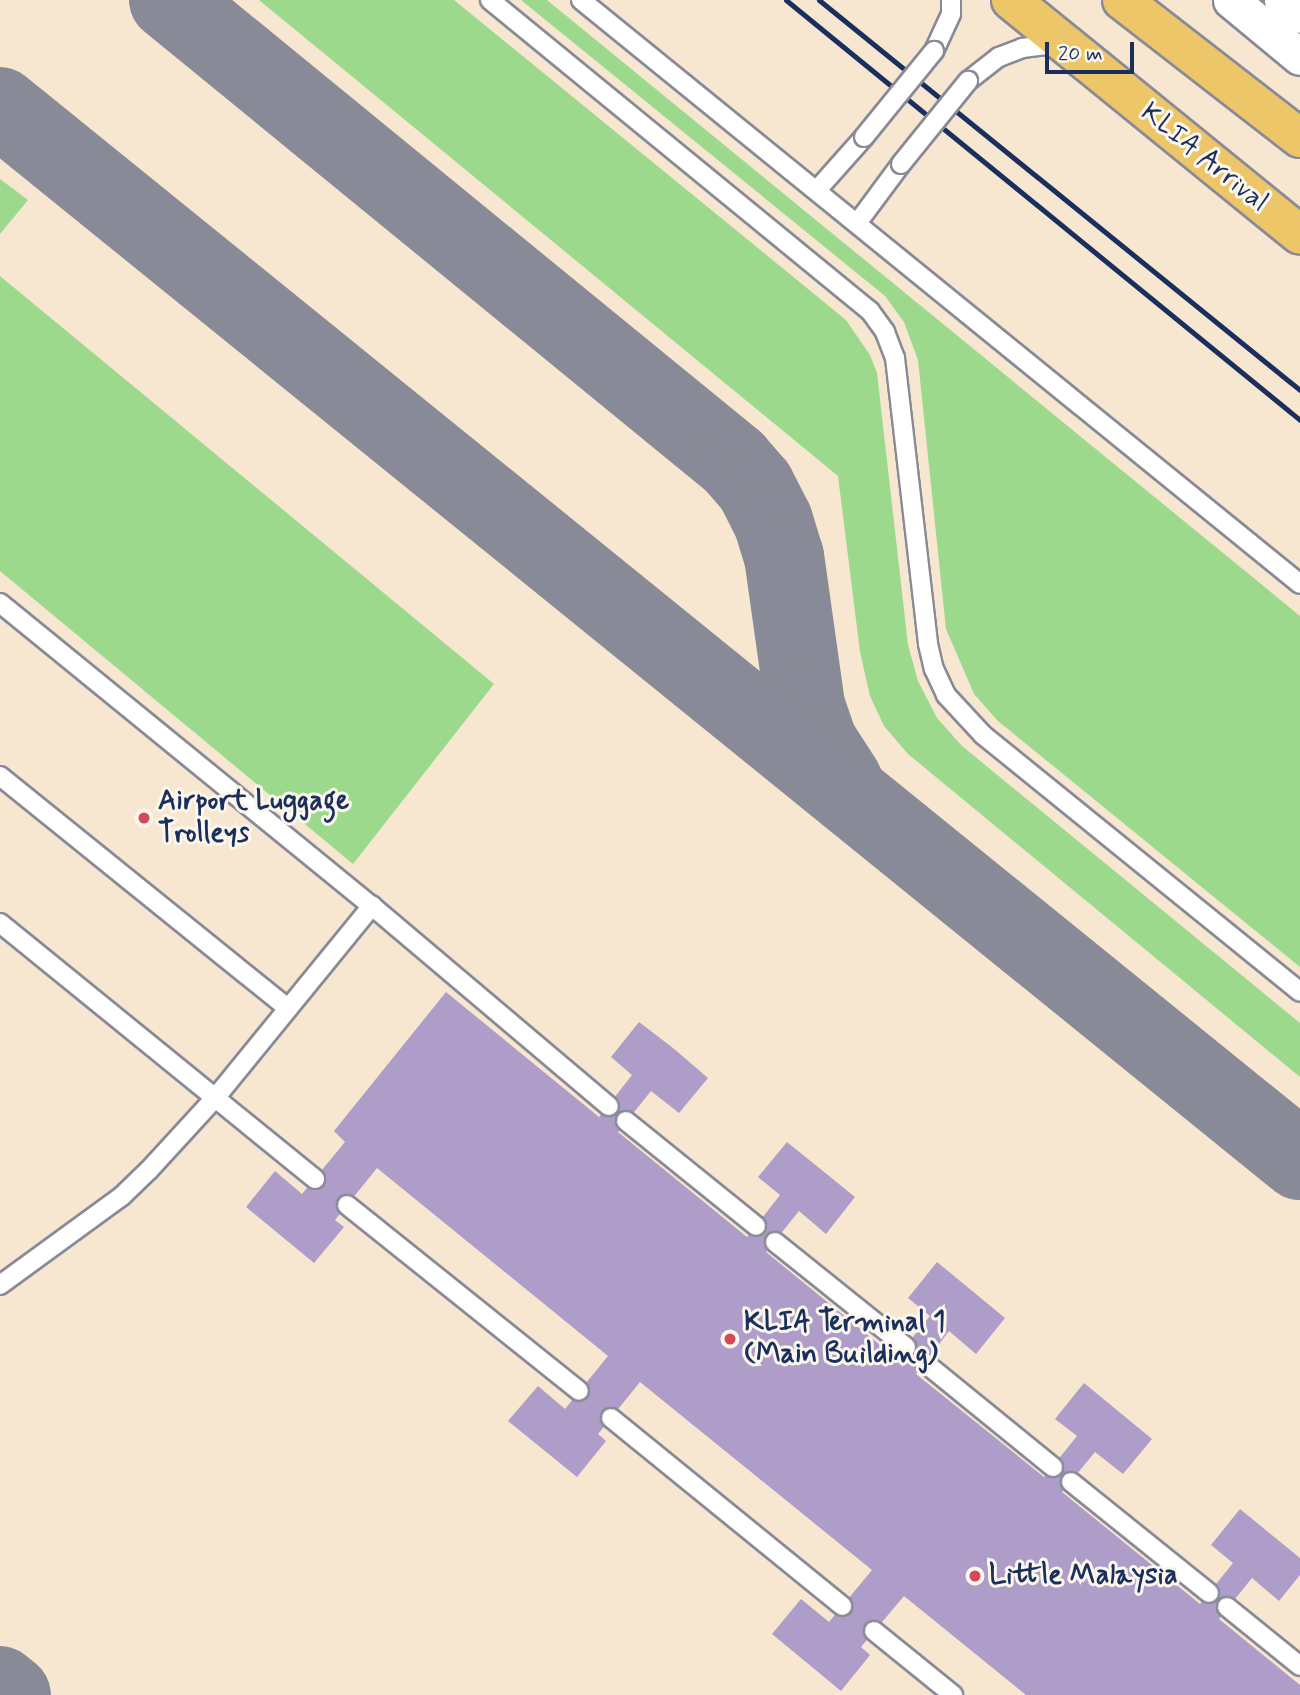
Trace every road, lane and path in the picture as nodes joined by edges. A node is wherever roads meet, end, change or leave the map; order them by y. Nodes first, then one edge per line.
1 (490, 0) edge
2 (581, 0) edge
3 (951, 0) edge
4 (1011, 0) edge
5 (1122, 0) edge
6 (1231, 0) edge
7 (1282, 0) edge
8 (1300, 15) edge
9 (1061, 43) junction
10 (1300, 57) edge
11 (1300, 138) edge
12 (817, 190) junction
13 (858, 222) junction
14 (1300, 234) edge
15 (1300, 584) edge
16 (0, 603) edge
17 (0, 776) edge
18 (372, 906) junction
19 (0, 923) edge
20 (1300, 992) edge
21 (288, 1009) junction
22 (216, 1097) junction
23 (608, 1107) dead end
24 (626, 1121) dead end
25 (315, 1179) dead end
26 (347, 1205) dead end
27 (755, 1226) dead end
28 (775, 1242) dead end
29 (0, 1284) edge
30 (906, 1347) dead end
31 (925, 1363) dead end
32 (579, 1391) dead end
33 (611, 1418) dead end
34 (1053, 1467) dead end
35 (1071, 1482) dead end
36 (1209, 1593) dead end
37 (842, 1606) dead end
38 (1227, 1607) dead end
39 (874, 1632) dead end
40 (1300, 1666) edge
41 (953, 1695) edge

1 - 20 lane
2 - 12 lane
3 - 12 lane, bridge
4 - 9 main road, KLIA Arrival
5 - 11 main road
6 - 10 street
7 - 8 street
9 - 13 lane, bridge
9 - 14 main road, KLIA Arrival
12 - 13 lane
13 - 15 lane
16 - 18 lane
17 - 21 lane
18 - 21 lane
18 - 23 lane
19 - 22 lane
21 - 22 lane
22 - 25 lane
22 - 29 lane
24 - 27 lane
26 - 32 lane
28 - 30 lane
31 - 34 lane
33 - 37 lane
35 - 36 lane
38 - 40 lane
39 - 41 lane

